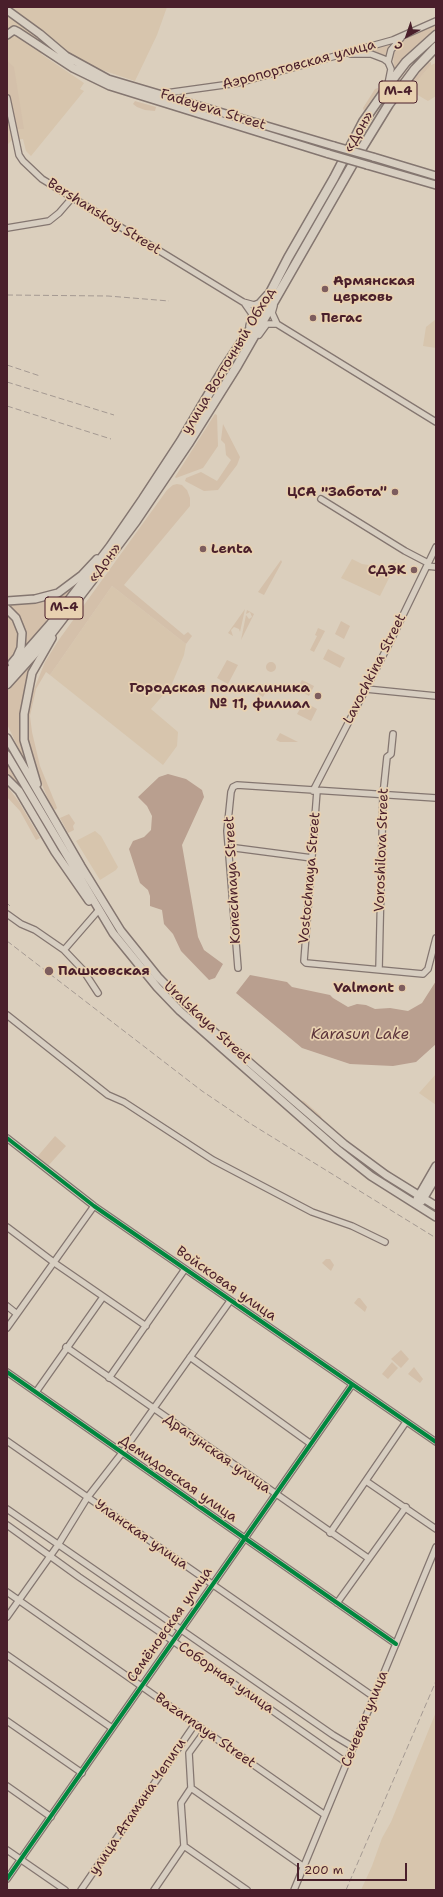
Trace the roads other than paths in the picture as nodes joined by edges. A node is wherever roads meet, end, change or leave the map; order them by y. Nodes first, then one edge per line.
1 (7, 10) edge
2 (436, 21) edge
3 (7, 35) edge
4 (436, 35) edge
5 (402, 37) junction
6 (44, 38) junction
7 (40, 46) junction
8 (436, 47) edge
9 (339, 55) junction
10 (388, 62) junction
11 (388, 84) junction
12 (138, 91) junction
13 (158, 94) junction
14 (172, 95) junction
15 (7, 98) edge
16 (148, 98) junction
17 (310, 139) junction
18 (307, 147) junction
19 (436, 176) edge
20 (334, 178) joint
21 (342, 183) joint
22 (436, 185) edge
23 (72, 198) junction
24 (7, 228) edge
25 (280, 274) junction
26 (274, 301) junction
27 (244, 302) junction
28 (277, 324) junction
29 (242, 343) junction
30 (237, 366) junction
31 (436, 422) edge
32 (321, 499) dead end
33 (127, 534) joint
34 (116, 539) junction
35 (436, 547) edge
36 (428, 565) junction
37 (436, 567) edge
38 (82, 593) junction
39 (7, 601) edge
40 (7, 609) edge
41 (7, 669) edge
42 (7, 674) edge
43 (7, 684) edge
44 (366, 689) junction
45 (436, 696) edge
46 (393, 734) dead end
47 (7, 738) edge
48 (7, 755) edge
49 (7, 778) edge
50 (315, 791) junction
51 (383, 795) junction
52 (38, 798) junction
53 (436, 798) edge
54 (228, 847) junction
55 (312, 858) junction
56 (97, 912) junction
57 (7, 914) edge
58 (113, 932) junction
59 (436, 938) edge
60 (64, 950) junction
61 (238, 968) dead end
62 (379, 969) junction
63 (98, 993) dead end
64 (7, 1015) edge
65 (329, 1132) junction
66 (7, 1138) edge
67 (324, 1138) junction
68 (436, 1166) edge
69 (433, 1184) edge
70 (421, 1197) junction
71 (416, 1205) junction
72 (94, 1206) junction
73 (436, 1206) edge
74 (436, 1217) edge
75 (7, 1227) edge
76 (385, 1242) dead end
77 (53, 1262) junction
78 (185, 1269) junction
79 (103, 1297) junction
80 (230, 1301) junction
81 (7, 1306) edge
82 (17, 1314) junction
83 (146, 1326) junction
84 (7, 1328) edge
85 (66, 1348) junction
86 (190, 1357) junction
87 (7, 1372) edge
88 (109, 1378) junction
89 (352, 1385) junction
90 (36, 1392) junction
91 (153, 1409) junction
92 (406, 1422) junction
93 (7, 1441) edge
94 (436, 1442) edge
95 (311, 1444) junction
96 (122, 1453) junction
97 (366, 1481) junction
98 (276, 1494) junction
99 (87, 1498) junction
100 (406, 1507) junction
101 (7, 1509) edge
102 (7, 1525) edge
103 (436, 1529) edge
104 (330, 1533) junction
105 (245, 1539) junction
106 (58, 1545) junction
107 (436, 1547) edge
108 (50, 1556) junction
109 (368, 1558) junction
110 (212, 1584) junction
111 (7, 1592) edge
112 (18, 1600) junction
113 (337, 1603) junction
114 (7, 1617) edge
115 (181, 1630) junction
116 (173, 1641) junction
117 (396, 1644) junction
118 (7, 1655) edge
119 (141, 1686) junction
120 (374, 1696) junction
121 (7, 1721) edge
122 (195, 1724) junction
123 (112, 1728) junction
124 (205, 1731) junction
125 (353, 1747) junction
126 (347, 1763) junction
127 (82, 1773) junction
128 (7, 1786) edge
129 (191, 1788) junction
130 (325, 1815) junction
131 (51, 1817) junction
132 (184, 1846) junction
133 (7, 1850) edge
134 (21, 1859) junction
135 (304, 1867) junction
136 (7, 1879) edge
137 (65, 1890) edge
138 (81, 1890) edge
139 (154, 1890) edge
140 (247, 1890) edge
141 (294, 1890) edge

1 - 6 main road, Fadeyeva Street
2 - 5 street, Аэропортовская улица
3 - 7 main road, Fadeyeva Street
4 - 11 highway, «Дон» / М-4
5 - 9 street, Аэропортовская улица
5 - 10 street
6 - 7 main road
6 - 12 main road, Fadeyeva Street
7 - 12 main road, Fadeyeva Street
8 - 21 highway, «Дон» / М-4
9 - 10 street
9 - 14 street, Аэропортовская улица
10 - 11 street
11 - 20 highway, «Дон» / М-4
12 - 13 main road, Fadeyeva Street
12 - 16 main road, Fadeyeva Street
13 - 14 main road, Fadeyeva Street
13 - 16 street
14 - 17 main road, Fadeyeva Street
15 - 23 street, Bershanskoy Street
16 - 18 main road, Fadeyeva Street
17 - 18 main road
17 - 19 main road, Fadeyeva Street, bridge
18 - 22 main road, Fadeyeva Street, bridge
20 - 25 highway, улица Восточный Обход / М-4
21 - 26 highway, улица Восточный Обход / М-4
23 - 24 street
23 - 27 street, Bershanskoy Street
25 - 27 street
25 - 29 highway, улица Восточный Обход / М-4
26 - 28 street
26 - 30 highway, улица Восточный Обход / М-4
27 - 29 street
28 - 30 street
28 - 31 street
29 - 34 highway, улица Восточный Обход / М-4
30 - 33 highway, улица Восточный Обход / М-4
32 - 36 street
33 - 38 highway, «Дон» / М-4
34 - 39 main road
34 - 42 highway, «Дон» / М-4
35 - 36 street, Lavochkina Street
36 - 37 street
36 - 44 street, Lavochkina Street
38 - 43 highway, «Дон» / М-4
38 - 52 main road
40 - 41 main road
44 - 45 street
44 - 50 street, Lavochkina Street
46 - 51 street, Voroshilova Street
47 - 52 main road, Uralskaya Street
48 - 52 main road, Uralskaya Street
49 - 56 main road
50 - 51 street
50 - 54 street, Konechnaya Street
50 - 55 street, Vostochnaya Street
51 - 53 street
51 - 62 street, Voroshilova Street
52 - 58 main road, Uralskaya Street
52 - 65 main road, Uralskaya Street
54 - 55 street
54 - 61 street, Konechnaya Street
55 - 62 street, Vostochnaya Street
56 - 58 main road
56 - 60 street
57 - 60 street
58 - 67 main road, Uralskaya Street
59 - 62 street
60 - 63 street
64 - 76 street
65 - 67 street
65 - 70 main road, Uralskaya Street
66 - 72 street, Войсковая улица
67 - 71 main road, Uralskaya Street
68 - 69 main road
69 - 70 main road
70 - 71 main road
70 - 73 main road, Uralskaya Street
71 - 74 main road, Uralskaya Street
72 - 77 street
72 - 78 street, Войсковая улица
75 - 77 street
77 - 79 street
77 - 82 street
78 - 80 street, Войсковая улица
78 - 83 street
79 - 83 street
79 - 85 street
80 - 86 street
80 - 89 street, Войсковая улица
81 - 82 street
82 - 84 street
83 - 88 street
85 - 88 street, Драгунская улица
85 - 90 street
86 - 91 street
86 - 95 street
87 - 90 street, Демидовская улица
88 - 91 street, Драгунская улица
89 - 92 street, Войсковая улица
89 - 95 street, Семёновская улица
90 - 96 street, Демидовская улица
91 - 96 street
91 - 98 street, Драгунская улица
92 - 94 street, Войсковая улица
92 - 97 street
93 - 99 street, Уланская улица
95 - 98 street, Семёновская улица
96 - 99 street
96 - 105 street, Демидовская улица
97 - 100 street
97 - 104 street
98 - 104 street, Драгунская улица
98 - 105 street, Семёновская улица
99 - 106 street
99 - 110 street, Уланская улица
100 - 103 street
100 - 109 street
101 - 106 street
102 - 108 street, Соборная улица
104 - 109 street, Драгунская улица
105 - 110 street, Семёновская улица
105 - 113 street, Демидовская улица
106 - 108 street
106 - 115 street
107 - 117 street, Сечевая улица
108 - 112 street
108 - 116 street, Соборная улица
109 - 113 street
110 - 115 street, Семёновская улица
110 - 120 street, Уланская улица
111 - 112 street, Bazarnaya Street
112 - 114 street
112 - 119 street, Bazarnaya Street
113 - 117 street, Демидовская улица
115 - 116 street, Семёновская улица
115 - 125 street
116 - 119 street, Семёновская улица
116 - 126 street, Соборная улица
117 - 120 street, Сечевая улица
118 - 123 street
119 - 122 street, Bazarnaya Street
119 - 123 street, Семёновская улица
120 - 125 street, Сечевая улица
121 - 127 street
122 - 124 street, Bazarnaya Street
122 - 138 street, улица Атамана Чепиги
123 - 127 street, Семёновская улица
124 - 129 street
124 - 130 street, Bazarnaya Street
125 - 126 street, Сечевая улица
126 - 130 street, Сечевая улица
127 - 131 street, Семёновская улица
128 - 131 street
129 - 132 street
129 - 135 street
130 - 135 street, Сечевая улица
131 - 134 street, Семёновская улица
132 - 139 street
132 - 140 street
133 - 134 street
134 - 136 street, Семёновская улица
134 - 137 street
135 - 141 street, Сечевая улица

